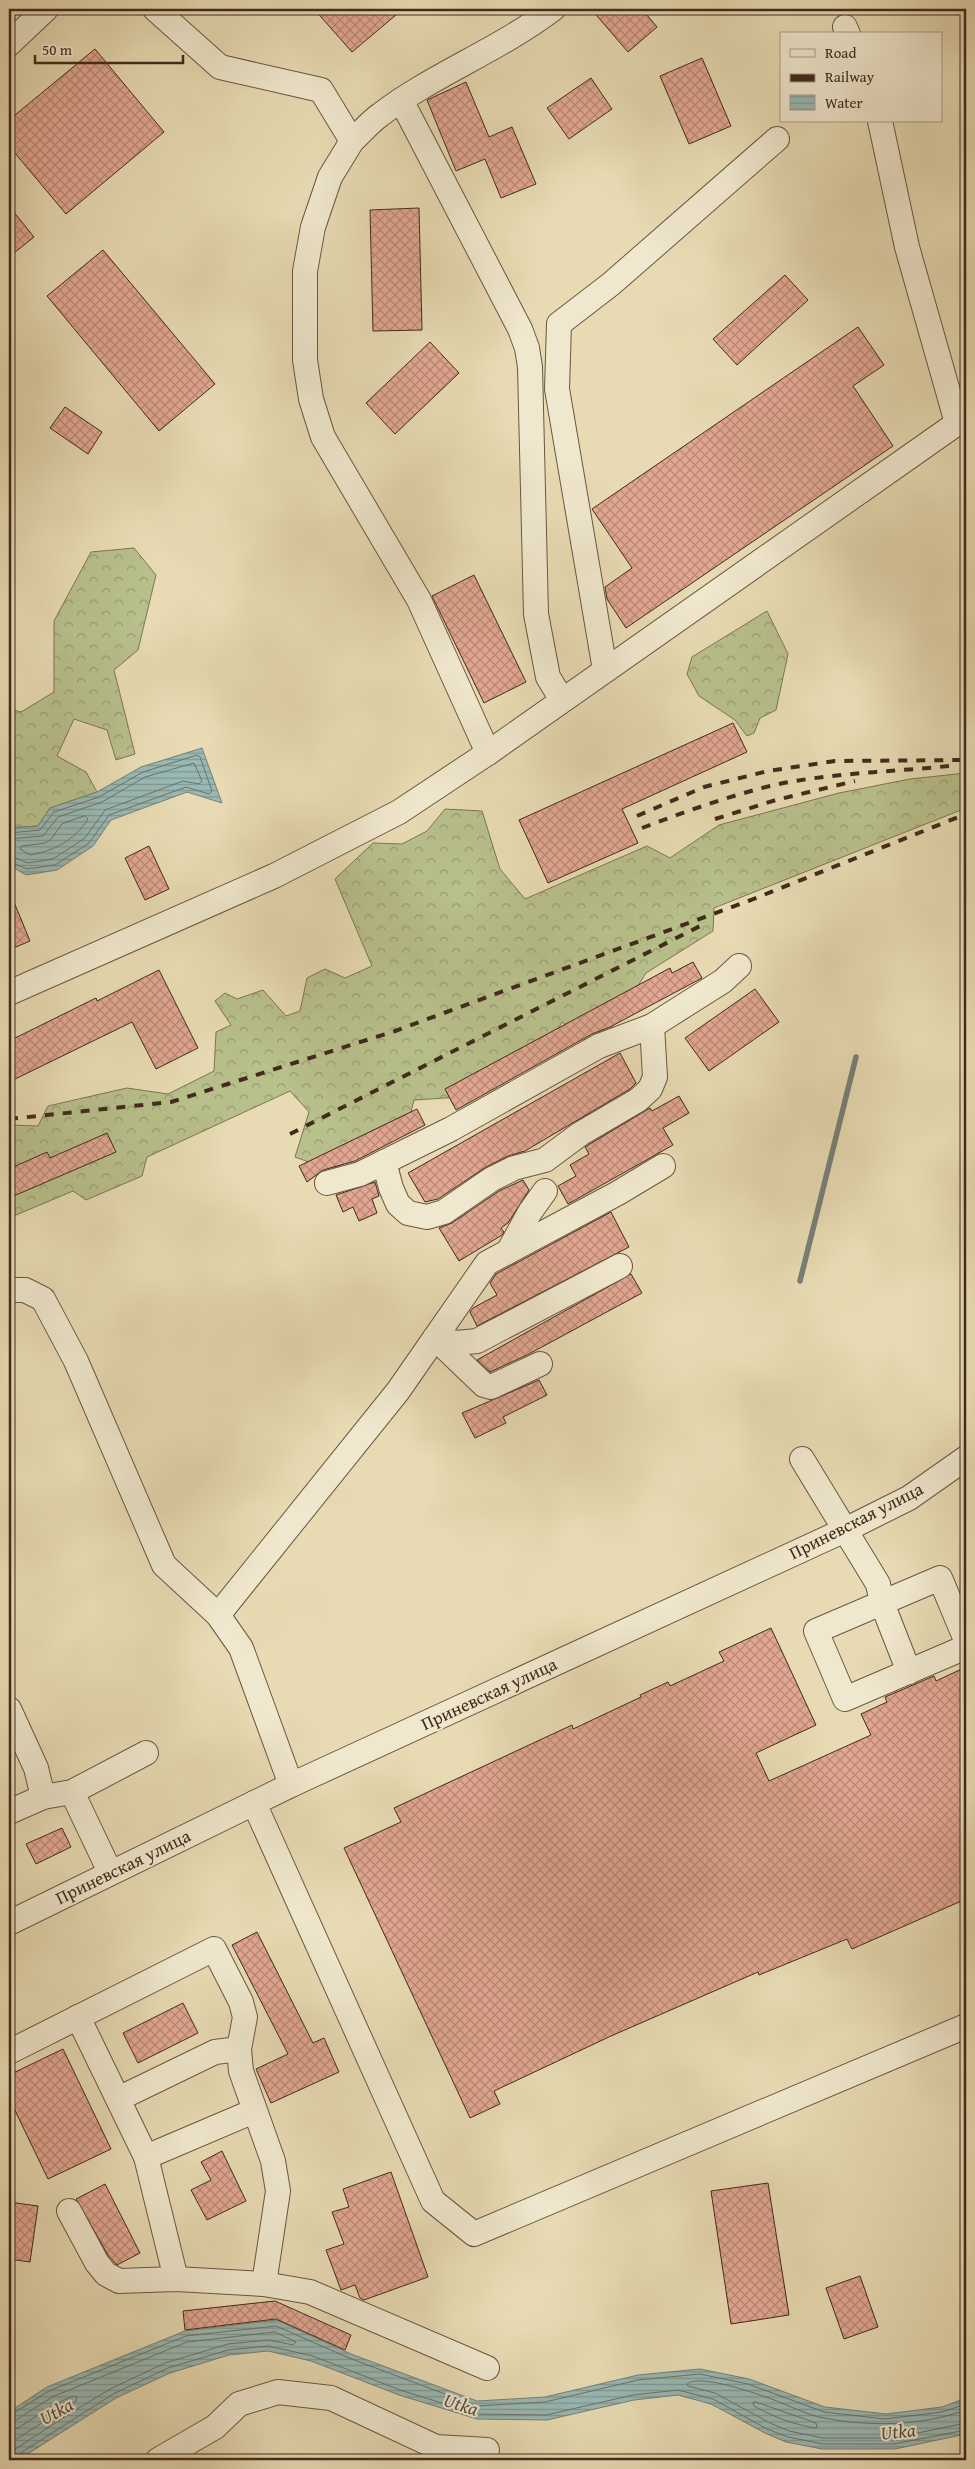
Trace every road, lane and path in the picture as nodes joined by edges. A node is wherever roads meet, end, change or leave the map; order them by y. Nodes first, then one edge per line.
1 (46, 9) edge
2 (155, 9) edge
3 (552, 9) edge
4 (9, 44) edge
5 (401, 100) junction
6 (880, 122) edge
7 (777, 139) dead end
8 (352, 140) junction
9 (962, 420) edge
10 (605, 670) junction
11 (562, 700) junction
12 (488, 753) junction
13 (739, 966) dead end
14 (9, 993) edge
15 (652, 1026) junction
16 (544, 1160) junction
17 (384, 1162) junction
18 (663, 1166) dead end
19 (327, 1183) dead end
20 (545, 1191) junction
21 (555, 1227) junction
22 (508, 1252) junction
23 (620, 1266) dead end
24 (9, 1290) edge
25 (435, 1338) junction
26 (540, 1364) dead end
27 (966, 1458) edge
28 (802, 1459) dead end
29 (845, 1530) junction
30 (882, 1603) junction
31 (218, 1615) junction
32 (966, 1640) edge
33 (966, 1647) edge
34 (909, 1672) junction
35 (9, 1709) edge
36 (146, 1753) dead end
37 (292, 1785) junction
38 (72, 1792) junction
39 (43, 1796) junction
40 (254, 1803) junction
41 (9, 1812) edge
42 (110, 1872) junction
43 (9, 1923) edge
44 (78, 2017) junction
45 (964, 2034) edge
46 (239, 2049) junction
47 (9, 2052) edge
48 (118, 2099) junction
49 (254, 2111) junction
50 (146, 2157) junction
51 (69, 2211) dead end
52 (176, 2279) junction
53 (264, 2284) junction
54 (487, 2368) dead end
55 (487, 2450) dead end
56 (158, 2460) edge

1 - 4 street
2 - 8 street
3 - 5 street
5 - 8 street
5 - 11 street
6 - 9 street
7 - 10 street
8 - 12 street
9 - 10 street
10 - 11 street
11 - 12 street
12 - 14 street
13 - 15 street
15 - 16 street
15 - 17 street
16 - 17 street
16 - 20 street
17 - 19 street
18 - 21 street
20 - 21 street
20 - 22 street
21 - 22 street
22 - 25 street
23 - 25 street
24 - 31 street
25 - 26 street
25 - 31 street
27 - 29 street, Приневская улица
28 - 29 street
29 - 30 street
29 - 37 street, Приневская улица
30 - 32 street
30 - 34 street
30 - 34 street
31 - 37 street
33 - 34 street
35 - 39 street
36 - 38 street
37 - 40 street, Приневская улица
38 - 39 street
38 - 42 street
39 - 41 street
40 - 42 street, Приневская улица
40 - 45 street
42 - 43 street, Приневская улица
44 - 46 street
44 - 47 street
44 - 48 street
46 - 48 street
46 - 49 street
48 - 50 street
49 - 50 street
49 - 53 street
50 - 52 street
51 - 52 street
52 - 53 street
53 - 54 street
55 - 56 street

